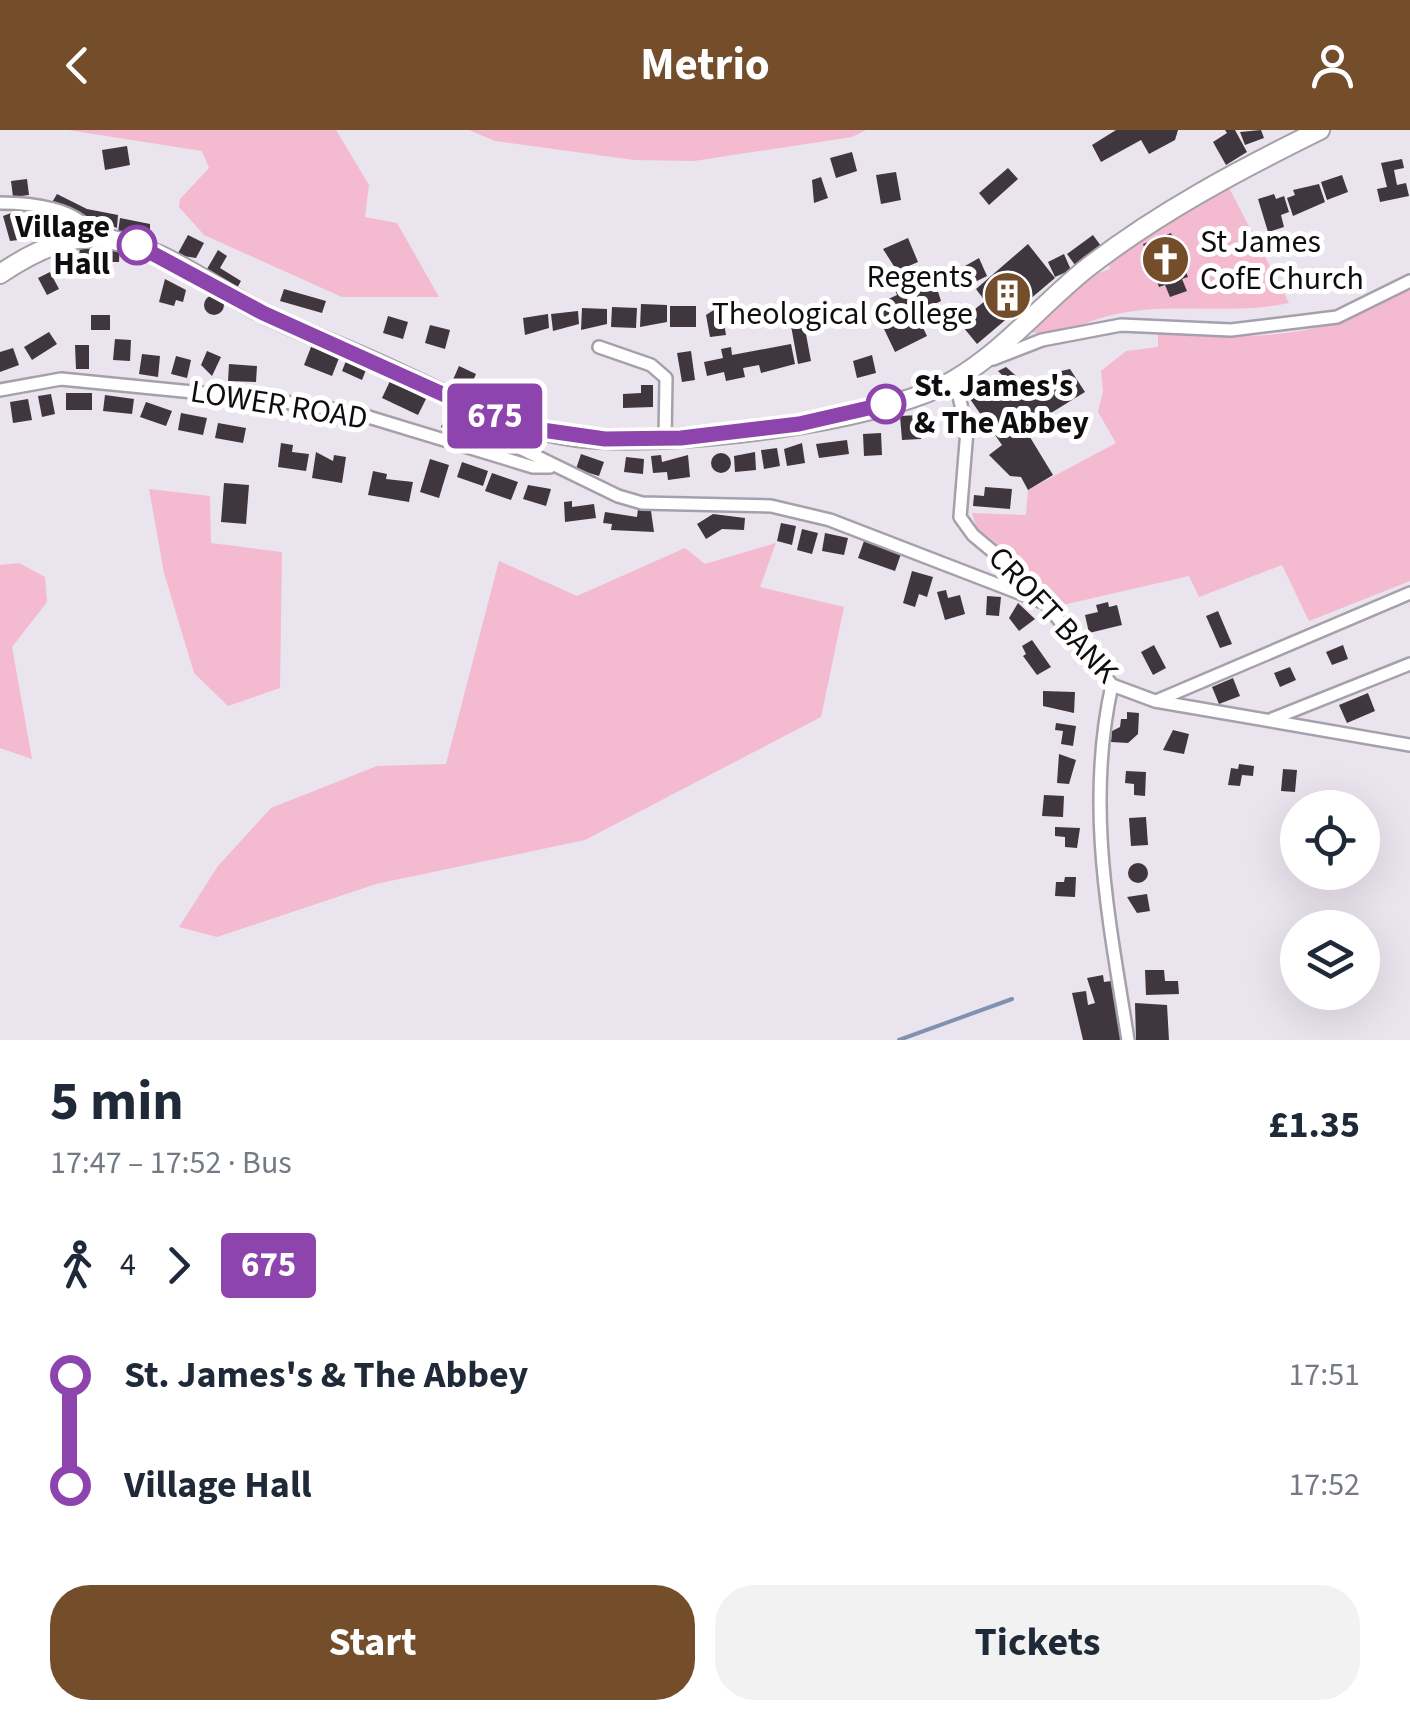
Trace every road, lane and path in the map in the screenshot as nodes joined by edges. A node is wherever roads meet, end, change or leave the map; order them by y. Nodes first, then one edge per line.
1 (1320, 130) edge
2 (0, 202) edge
3 (94, 238) junction
4 (0, 274) edge
5 (1410, 281) edge
6 (599, 347) dead end
7 (974, 366) junction
8 (954, 380) junction
9 (0, 390) edge
10 (478, 410) junction
11 (665, 439) junction
12 (553, 467) junction
13 (1410, 593) edge
14 (1046, 604) junction
15 (1410, 664) edge
16 (1112, 685) junction
17 (1155, 701) junction
18 (1268, 721) junction
19 (1410, 745) edge
20 (1128, 1040) edge

1 - 7 main road
2 - 3 street
3 - 4 main road
3 - 10 main road
5 - 7 street
6 - 11 street
7 - 8 main road
8 - 11 main road
8 - 14 street, CROFT BANK
9 - 12 street, LOWER ROAD
10 - 11 main road
10 - 12 street
12 - 14 street
13 - 17 street
14 - 16 street, CROFT BANK
15 - 18 street
16 - 17 street, CROFT BANK
16 - 20 street
17 - 18 street, CROFT BANK
18 - 19 street, CROFT BANK

